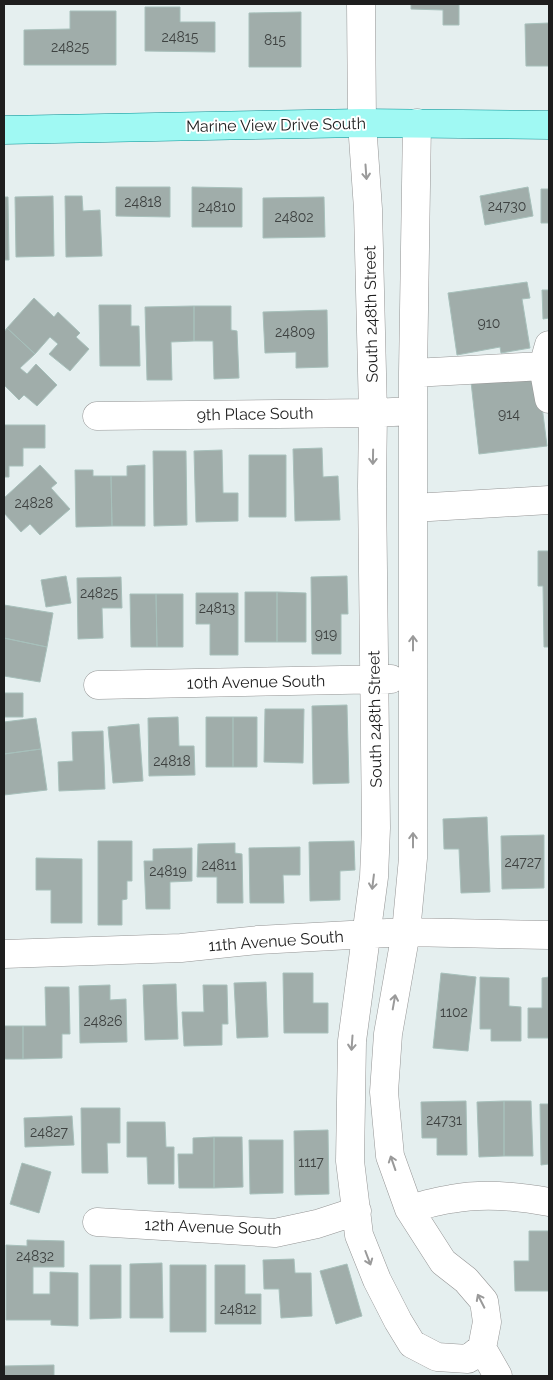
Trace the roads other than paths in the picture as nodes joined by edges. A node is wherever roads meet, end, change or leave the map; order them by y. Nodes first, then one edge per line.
1 (361, 4) edge
2 (362, 123) junction
3 (417, 124) junction
4 (549, 125) edge
5 (4, 130) edge
6 (546, 355) edge
7 (413, 372) junction
8 (549, 399) edge
9 (413, 411) junction
10 (373, 413) junction
11 (97, 416) dead end
12 (549, 500) edge
13 (413, 508) junction
14 (413, 678) junction
15 (374, 679) junction
16 (98, 685) dead end
17 (406, 932) junction
18 (365, 935) junction
19 (549, 935) edge
20 (4, 954) edge
21 (549, 1202) edge
22 (409, 1209) junction
23 (357, 1211) junction
24 (97, 1222) dead end
25 (482, 1348) junction
26 (498, 1376) edge

1 - 2 street, South 248th Street
2 - 3 main road, Marine View Drive South
2 - 5 main road, Marine View Drive South
2 -> 10 street, South 248th Street
3 - 4 main road, Marine View Drive South
3 - 7 street
6 - 7 street
6 - 8 street
7 - 9 street
9 - 10 street, 9th Place South
9 - 13 street
10 - 11 street, 9th Place South
10 -> 15 street, South 248th Street
12 - 13 street
14 -> 13 street
14 - 15 street, 10th Avenue South
17 -> 14 street
15 - 16 street, 10th Avenue South
15 -> 18 street, South 248th Street
17 - 18 street, 11th Avenue South
17 - 19 street, 11th Avenue South
22 -> 17 street
18 - 20 street, 11th Avenue South
18 -> 23 street, South 248th Street
21 - 22 street
25 -> 22 street
23 - 24 street, 12th Avenue South
23 -> 25 street, South 248th Street
25 - 26 street

